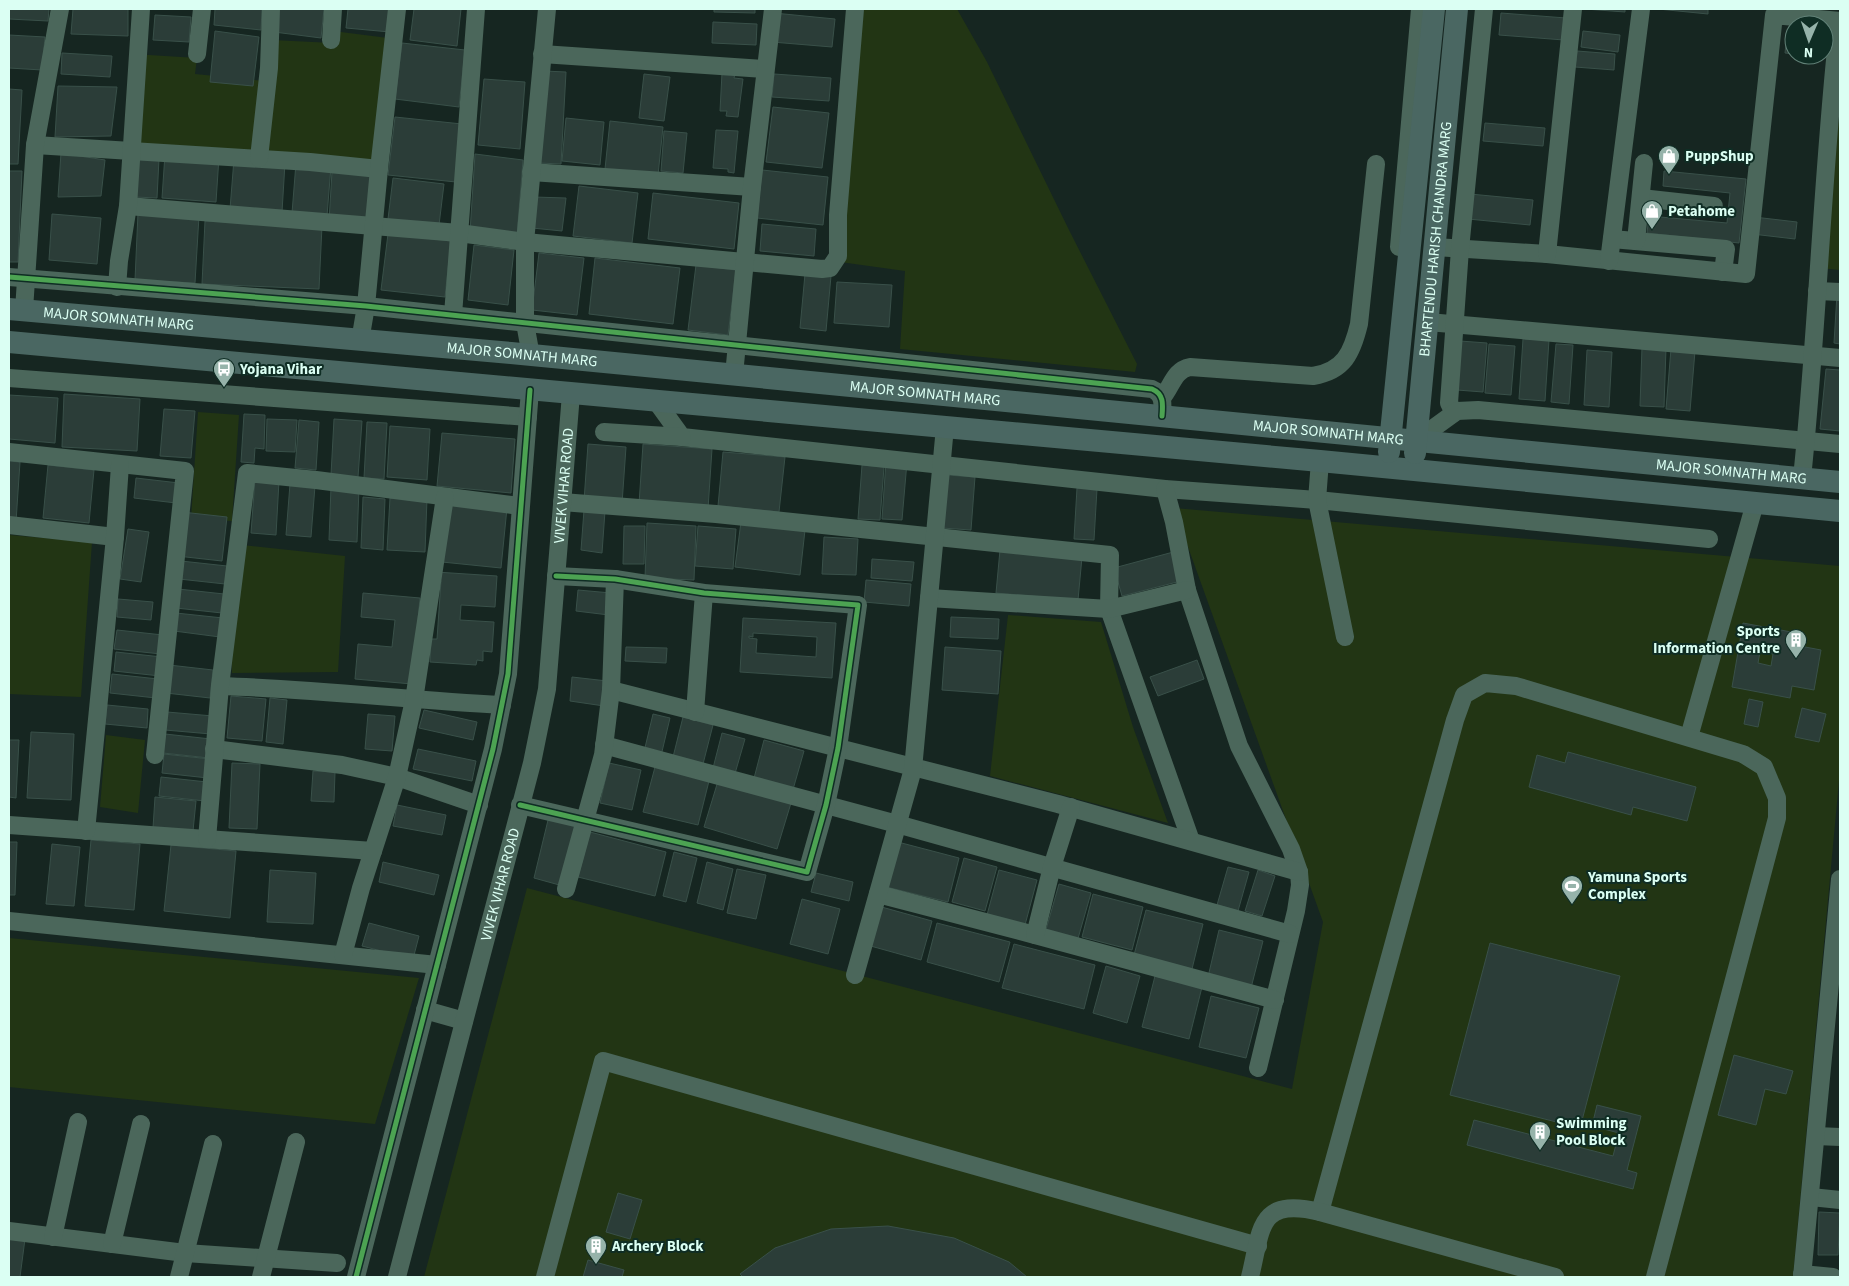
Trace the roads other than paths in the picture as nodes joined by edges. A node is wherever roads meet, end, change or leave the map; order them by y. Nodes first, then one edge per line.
1 (60, 9) edge
2 (141, 9) edge
3 (202, 9) edge
4 (271, 9) edge
5 (333, 9) edge
6 (397, 9) edge
7 (476, 9) edge
8 (547, 9) edge
9 (772, 9) edge
10 (855, 9) edge
11 (1420, 9) edge
12 (1434, 9) edge
13 (1457, 9) edge
14 (1484, 9) edge
15 (1573, 9) edge
16 (1641, 9) edge
17 (1840, 21) edge
18 (331, 40) dead end
19 (1453, 53) junction
20 (198, 54) dead end
21 (542, 54) junction
22 (1479, 56) junction
23 (766, 69) junction
24 (1835, 105) edge
25 (35, 145) junction
26 (133, 151) junction
27 (259, 158) junction
28 (1644, 162) dead end
29 (1376, 164) dead end
30 (379, 170) junction
31 (531, 172) junction
32 (752, 187) junction
33 (1641, 198) junction
34 (128, 206) junction
35 (1714, 206) dead end
36 (373, 226) junction
37 (459, 233) junction
38 (1612, 239) junction
39 (1636, 241) junction
40 (525, 242) junction
41 (1435, 247) junction
42 (1460, 249) junction
43 (1547, 254) junction
44 (1609, 261) junction
45 (746, 262) junction
46 (1723, 272) junction
47 (1407, 273) junction
48 (17, 278) edge
49 (117, 287) junction
50 (1817, 290) junction
51 (1840, 292) edge
52 (366, 306) junction
53 (16, 310) edge
54 (453, 315) junction
55 (1428, 322) junction
56 (524, 323) junction
57 (1454, 324) junction
58 (360, 341) junction
59 (9, 342) edge
60 (738, 345) junction
61 (531, 356) junction
62 (1814, 356) junction
63 (1840, 358) edge
64 (573, 360) junction
65 (734, 375) junction
66 (9, 378) edge
67 (405, 379) junction
68 (530, 390) junction
69 (571, 394) junction
70 (656, 401) junction
71 (403, 407) junction
72 (1162, 407) junction
73 (1454, 413) junction
74 (528, 417) junction
75 (945, 427) junction
76 (604, 432) dead end
77 (682, 437) junction
78 (1391, 437) junction
79 (1417, 440) junction
80 (1806, 440) junction
81 (1840, 444) edge
82 (9, 452) edge
83 (1320, 461) junction
84 (120, 464) junction
85 (941, 465) junction
86 (1388, 468) junction
87 (1414, 470) junction
88 (1756, 474) junction
89 (1802, 478) junction
90 (1840, 482) edge
91 (1165, 489) junction
92 (445, 497) junction
93 (1317, 500) junction
94 (562, 502) junction
95 (1755, 503) junction
96 (520, 506) junction
97 (1840, 511) edge
98 (9, 525) edge
99 (115, 537) junction
100 (935, 538) junction
101 (1709, 539) dead end
102 (556, 576) junction
103 (615, 579) junction
104 (1188, 590) junction
105 (704, 593) junction
106 (929, 598) junction
107 (1110, 609) junction
108 (1345, 637) dead end
109 (220, 686) junction
110 (611, 690) junction
111 (414, 700) junction
112 (502, 705) junction
113 (695, 712) junction
114 (1689, 737) junction
115 (604, 745) junction
116 (838, 748) junction
117 (214, 749) junction
118 (155, 754) dead end
119 (913, 767) junction
120 (398, 777) junction
121 (479, 805) junction
122 (520, 805) junction
123 (826, 805) junction
124 (1071, 807) junction
125 (584, 820) junction
126 (898, 824) junction
127 (9, 826) edge
128 (86, 831) junction
129 (207, 839) junction
130 (1190, 841) junction
131 (373, 851) junction
132 (1052, 867) junction
133 (1299, 872) junction
134 (1840, 878) edge
135 (566, 889) dead end
136 (878, 894) junction
137 (9, 921) edge
138 (1035, 934) junction
139 (1290, 934) junction
140 (342, 955) junction
141 (437, 965) junction
142 (855, 975) dead end
143 (1275, 1000) junction
144 (425, 1010) junction
145 (1834, 1012) edge
146 (464, 1021) junction
147 (1258, 1068) dead end
148 (78, 1122) dead end
149 (141, 1124) dead end
150 (1816, 1136) junction
151 (1840, 1137) edge
152 (296, 1142) dead end
153 (213, 1144) dead end
154 (1811, 1197) junction
155 (1840, 1200) edge
156 (1320, 1212) junction
157 (9, 1231) edge
158 (53, 1237) junction
159 (112, 1244) junction
160 (1258, 1246) junction
161 (185, 1254) junction
162 (266, 1258) junction
163 (337, 1263) dead end
164 (1802, 1276) edge
165 (179, 1277) edge
166 (261, 1277) edge
167 (356, 1277) edge
168 (397, 1277) edge
169 (545, 1277) edge
170 (1250, 1277) edge
171 (1556, 1277) edge
172 (1655, 1277) edge
173 (1833, 1277) edge

1 - 25 street
2 - 26 street
3 - 20 street
4 - 27 street
5 - 18 street
6 - 30 street
7 - 37 street
8 - 21 street
9 - 23 street
10 - 45 street
11 - 47 street
12 - 47 main road, BHARTENDU HARISH CHANDRA MARG
13 - 19 main road, BHARTENDU HARISH CHANDRA MARG
14 - 22 street
15 - 43 street
16 - 38 street
17 - 24 street
17 - 46 street
19 - 22 street
19 - 41 main road, BHARTENDU HARISH CHANDRA MARG
21 - 23 street
21 - 31 street
22 - 42 street
23 - 32 street
24 - 50 street
25 - 26 street
25 - 48 street
26 - 27 street
26 - 34 street
27 - 30 street
28 - 33 street
29 - 72 street
30 - 36 street
31 - 32 street
31 - 40 street
32 - 45 street
33 - 35 street
33 - 39 street
34 - 36 street
34 - 49 street
36 - 37 street
36 - 52 street
37 - 40 street
37 - 54 street
38 - 39 street
38 - 44 street
39 - 46 street
40 - 45 street
40 - 56 street
41 - 42 street
41 - 55 main road, BHARTENDU HARISH CHANDRA MARG
42 - 43 street
42 - 57 street
43 - 44 street
44 - 46 street
45 - 60 street
47 - 78 main road, BHARTENDU HARISH CHANDRA MARG
48 - 49 street
48 - 53 street
49 - 52 street
50 - 51 street
50 - 62 street
52 - 54 street
52 - 58 street
53 - 58 main road, MAJOR SOMNATH MARG
54 - 56 street
55 - 57 street
55 - 79 main road, BHARTENDU HARISH CHANDRA MARG
56 - 60 street
56 - 61 street
57 - 62 street
57 - 73 street
58 - 61 main road, MAJOR SOMNATH MARG
59 - 67 main road, MAJOR SOMNATH MARG
60 - 65 street
60 - 72 street
61 - 64 main road, MAJOR SOMNATH MARG
61 - 68 main road
62 - 63 street
62 - 80 street
64 - 65 main road, MAJOR SOMNATH MARG
64 - 69 main road
65 - 72 main road, MAJOR SOMNATH MARG
66 - 71 street
67 - 68 main road, MAJOR SOMNATH MARG
67 - 71 street
68 - 69 main road, MAJOR SOMNATH MARG
68 - 74 street
69 - 70 main road, MAJOR SOMNATH MARG
69 - 94 street, VIVEK VIHAR ROAD
70 - 75 main road, MAJOR SOMNATH MARG
70 - 77 street
71 - 74 street
72 - 78 main road, MAJOR SOMNATH MARG
73 - 79 street
73 - 80 street
74 - 96 street
75 - 83 main road, MAJOR SOMNATH MARG
75 - 85 street
76 - 77 street
77 - 85 street
78 - 79 main road, MAJOR SOMNATH MARG
78 - 86 main road, BHARTENDU HARISH CHANDRA MARG
79 - 87 main road, BHARTENDU HARISH CHANDRA MARG
79 - 88 main road, MAJOR SOMNATH MARG
80 - 81 street
80 - 89 street
82 - 84 street
83 - 86 main road, MAJOR SOMNATH MARG
83 - 93 street
84 - 99 street
84 - 118 street
85 - 91 street
85 - 100 street
86 - 87 main road, MAJOR SOMNATH MARG
87 - 95 main road, MAJOR SOMNATH MARG
88 - 89 main road, MAJOR SOMNATH MARG
88 - 95 main road
89 - 90 main road, MAJOR SOMNATH MARG
91 - 93 street
91 - 104 street
92 - 96 street
92 - 109 street
92 - 111 street
93 - 101 street
93 - 108 street
94 - 100 street
94 - 102 street, VIVEK VIHAR ROAD
95 - 97 main road, MAJOR SOMNATH MARG
95 - 114 street
96 - 112 street
98 - 99 street
99 - 128 street
100 - 106 street
100 - 107 street
102 - 103 street
102 - 122 street, VIVEK VIHAR ROAD
103 - 105 street
103 - 110 street
104 - 107 street
104 - 133 street
105 - 113 street
105 - 116 street
106 - 107 street
106 - 119 street
107 - 130 street
109 - 111 street
109 - 117 street
110 - 113 street
110 - 115 street
111 - 112 street
111 - 120 street
112 - 121 street
113 - 116 street
114 - 156 street
114 - 172 street
115 - 123 street
115 - 125 street
116 - 119 street
116 - 123 street
117 - 120 street
117 - 129 street
119 - 124 street
119 - 126 street
120 - 121 street
120 - 131 street
121 - 141 street
122 - 125 street
122 - 146 street, VIVEK VIHAR ROAD
123 - 125 street
123 - 126 street
124 - 130 street
124 - 132 street
125 - 135 street
126 - 132 street
126 - 136 street
127 - 128 street
128 - 129 street
129 - 131 street
130 - 133 street
131 - 140 street
132 - 138 street
132 - 139 street
133 - 139 street
134 - 145 street
136 - 138 street
136 - 142 street
137 - 140 street
138 - 143 street
139 - 143 street
140 - 141 street
141 - 144 street
143 - 147 street
144 - 146 street
144 - 167 street
145 - 150 street
146 - 168 street, VIVEK VIHAR ROAD
148 - 158 street
149 - 159 street
150 - 151 street
150 - 154 street
152 - 162 street
153 - 161 street
154 - 155 street
154 - 164 street
156 - 160 street
156 - 171 street
157 - 158 street
158 - 159 street
159 - 161 street
160 - 169 street
160 - 170 street
161 - 162 street
161 - 165 street
162 - 163 street
162 - 166 street
164 - 173 street

